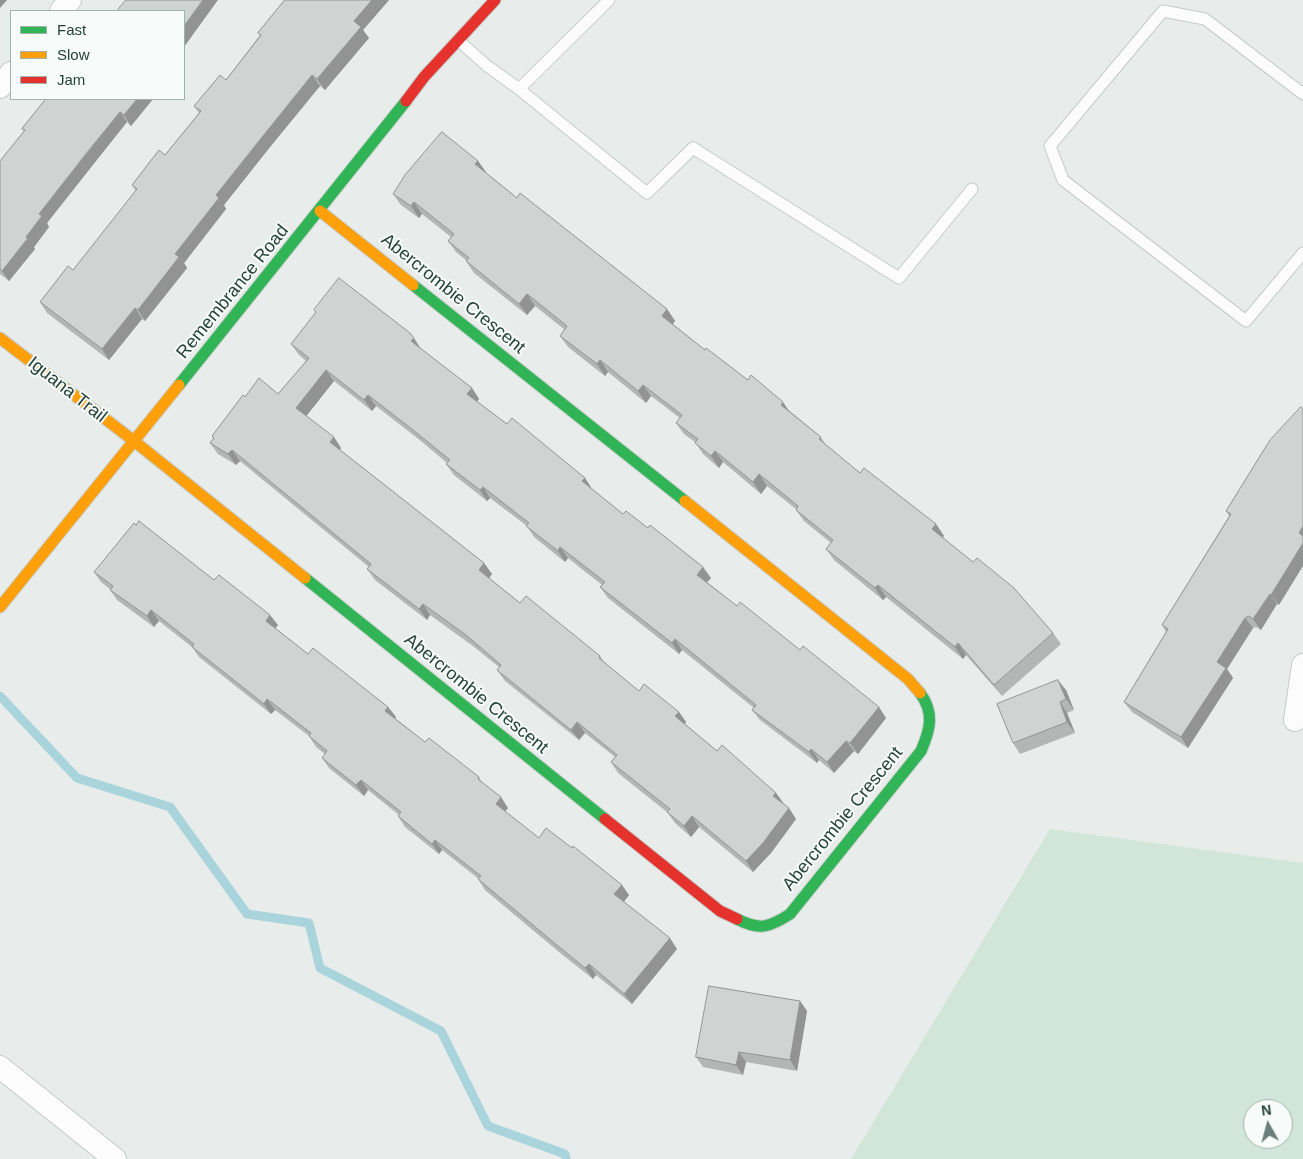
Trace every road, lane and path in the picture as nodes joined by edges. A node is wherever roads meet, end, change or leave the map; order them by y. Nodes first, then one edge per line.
1 (70, 0) edge
2 (495, 0) edge
3 (609, 0) edge
4 (62, 10) edge
5 (458, 40) junction
6 (10, 74) edge
7 (0, 87) edge
8 (519, 89) junction
9 (1303, 94) edge
10 (972, 189) dead end
11 (320, 211) junction
12 (1303, 253) edge
13 (0, 338) edge
14 (134, 442) junction
15 (0, 608) edge
16 (1303, 665) edge
17 (1295, 720) dead end
18 (0, 1068) edge
19 (115, 1159) edge

1 - 4 street
2 - 5 street, Remembrance Road
3 - 8 lane
5 - 8 lane
5 - 11 street, Remembrance Road
6 - 7 street
8 - 10 lane
9 - 12 lane
11 - 14 street, Remembrance Road
11 - 14 street, Abercrombie Crescent
13 - 14 street, Iguana Trail
14 - 15 street, Remembrance Road
16 - 17 street
18 - 19 street

